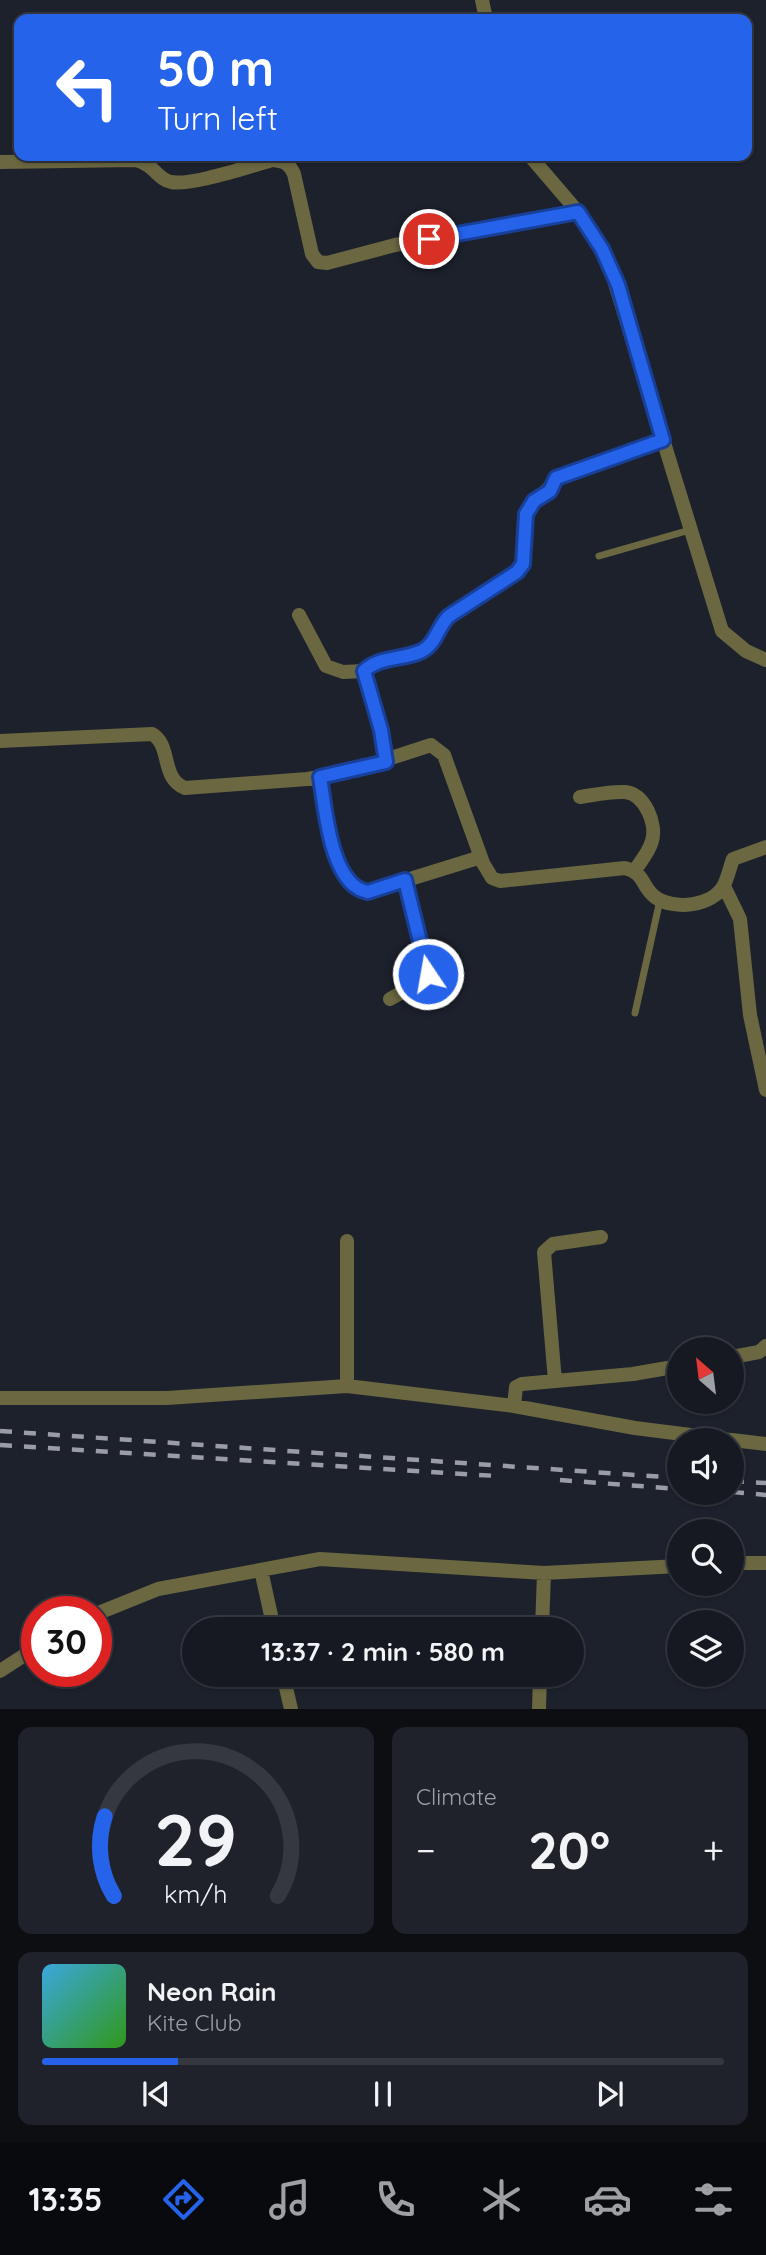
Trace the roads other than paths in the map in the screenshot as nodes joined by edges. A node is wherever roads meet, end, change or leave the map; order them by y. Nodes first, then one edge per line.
1 (68, 161) edge
2 (140, 161) edge
3 (269, 161) edge
4 (283, 161) edge
5 (534, 161) edge
6 (0, 162) edge
7 (578, 212) junction
8 (663, 440) junction
9 (690, 530) junction
10 (599, 556) dead end
11 (299, 615) dead end
12 (766, 660) edge
13 (364, 671) junction
14 (0, 741) edge
15 (386, 762) junction
16 (320, 777) junction
17 (580, 797) dead end
18 (766, 847) edge
19 (481, 856) junction
20 (635, 870) junction
21 (405, 880) junction
22 (724, 886) junction
23 (660, 899) junction
24 (390, 999) dead end
25 (635, 1013) dead end
26 (766, 1090) edge
27 (601, 1237) dead end
28 (347, 1241) dead end
29 (766, 1346) edge
30 (744, 1354) edge
31 (667, 1368) edge
32 (555, 1381) junction
33 (347, 1386) junction
34 (0, 1398) edge
35 (514, 1406) junction
36 (667, 1432) edge
37 (744, 1441) edge
38 (766, 1444) edge
39 (744, 1563) edge
40 (766, 1563) edge
41 (667, 1567) edge
42 (261, 1570) junction
43 (555, 1572) junction
44 (112, 1607) edge
45 (271, 1617) edge
46 (545, 1617) edge
47 (21, 1657) edge
48 (0, 1671) edge
49 (286, 1687) edge
50 (540, 1687) edge
51 (291, 1709) edge
52 (539, 1709) edge

1 - 6 street
2 - 3 street
4 - 7 street
5 - 7 street
7 - 8 street
8 - 9 street
8 - 13 street
9 - 10 lane
9 - 12 street
11 - 13 street
13 - 15 street
14 - 16 street
15 - 16 street
15 - 19 street
16 - 21 street
17 - 20 street
18 - 22 street
19 - 20 street
19 - 21 street
20 - 23 street
21 - 24 street
22 - 23 street
22 - 26 street
23 - 25 lane
27 - 32 street
28 - 33 street
29 - 30 street
31 - 32 street
32 - 35 street
33 - 34 street
33 - 35 street
35 - 36 street
37 - 38 street
39 - 40 street
41 - 43 street
42 - 43 street
42 - 44 street
42 - 45 street
43 - 46 street
47 - 48 street
49 - 51 street
50 - 52 street

